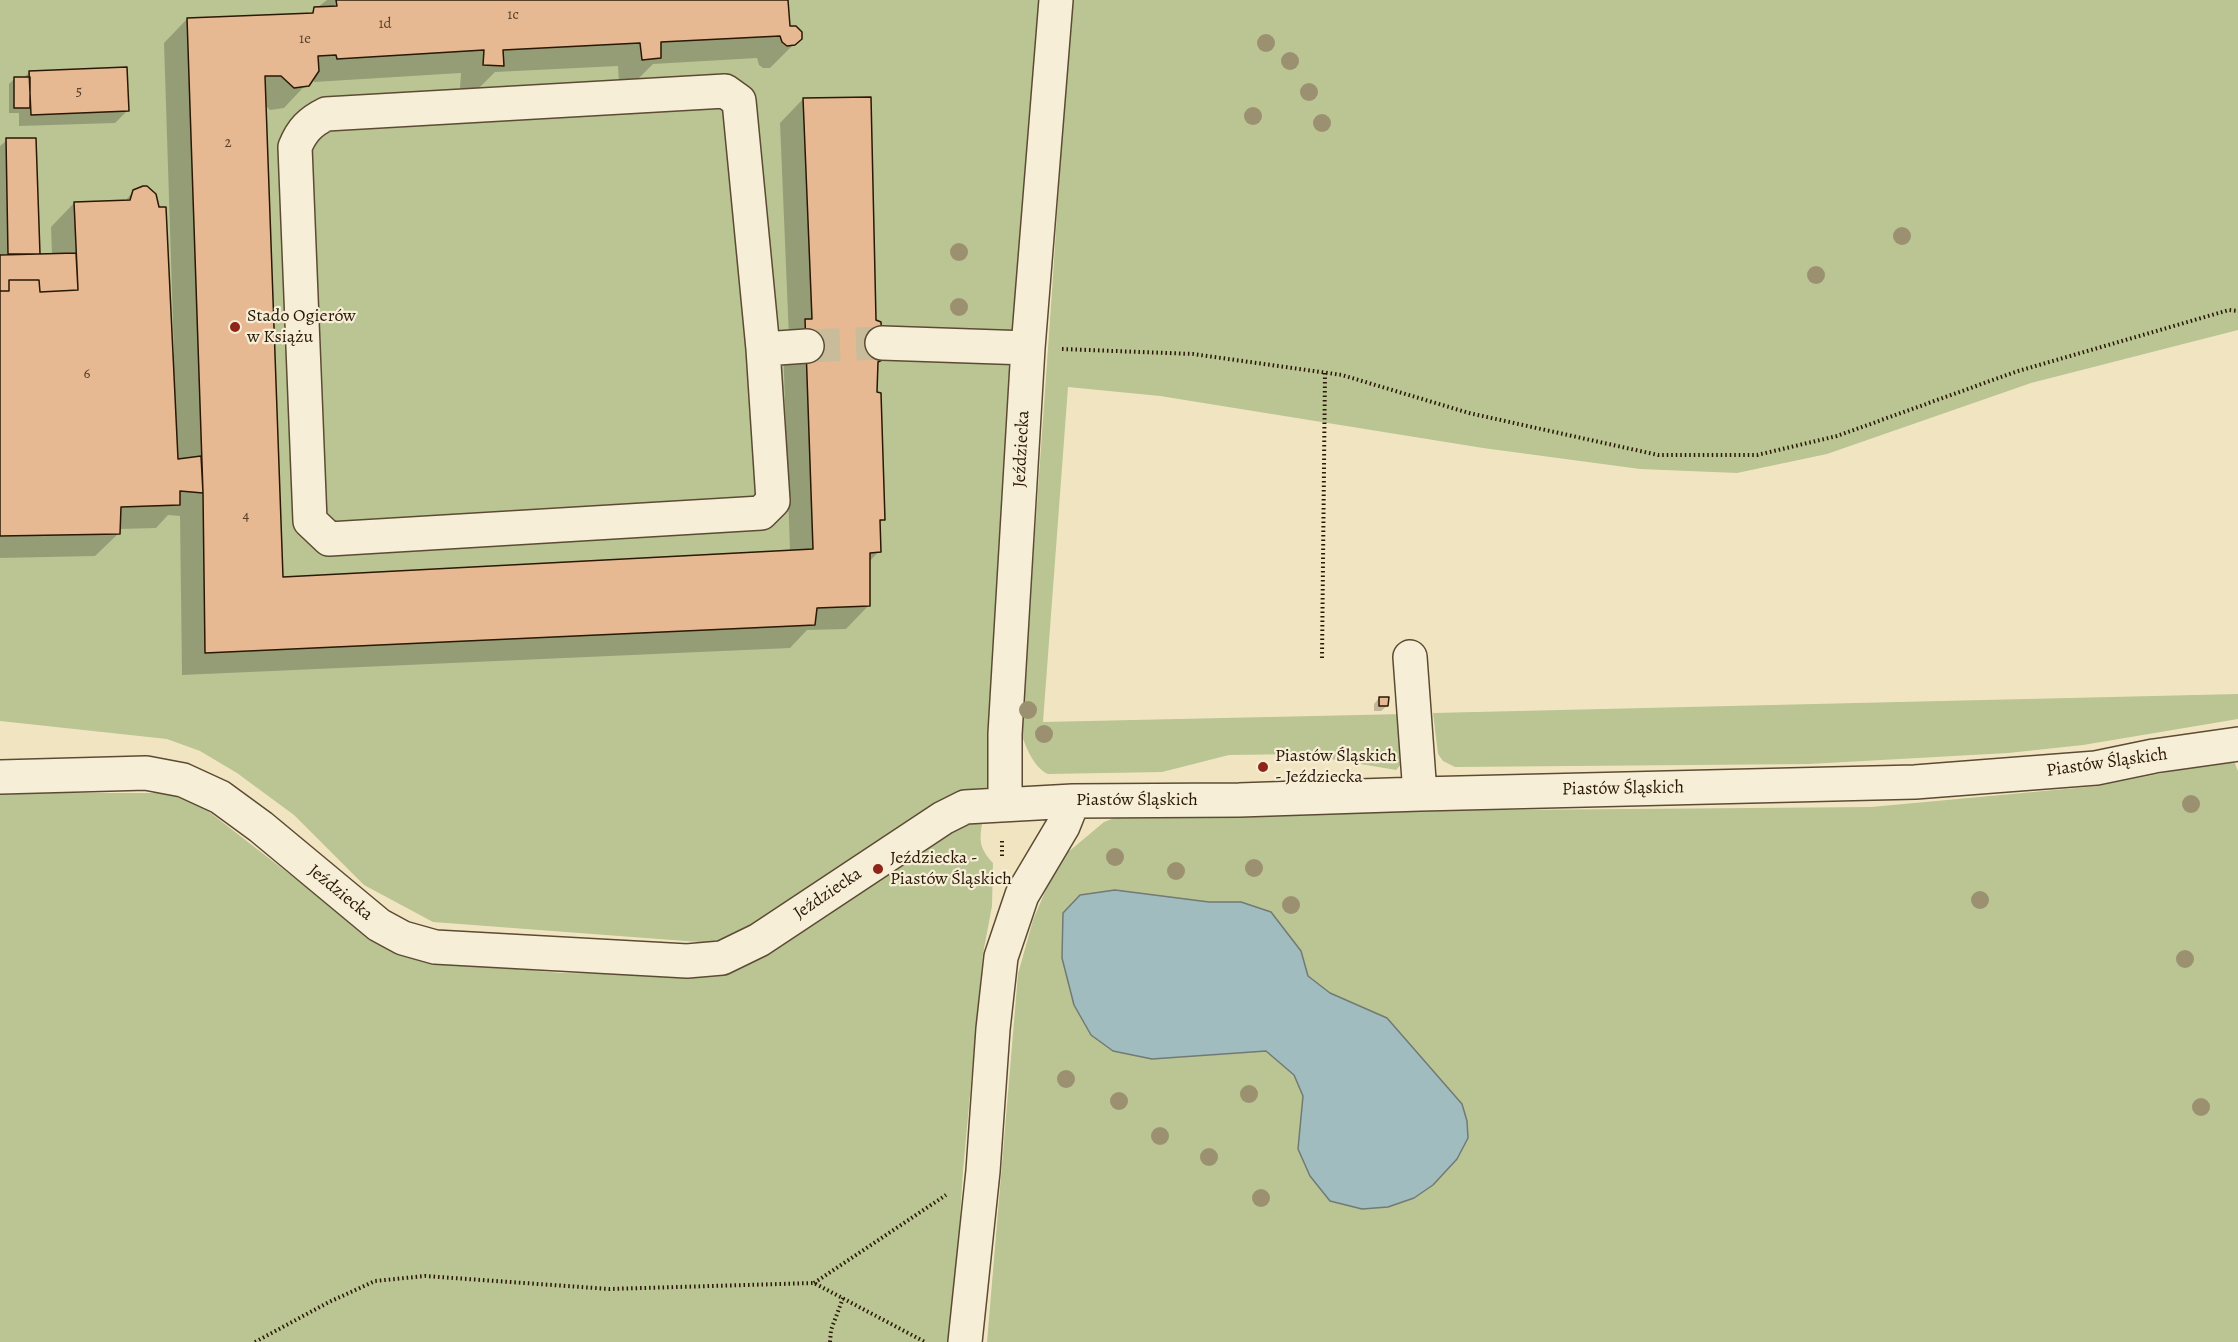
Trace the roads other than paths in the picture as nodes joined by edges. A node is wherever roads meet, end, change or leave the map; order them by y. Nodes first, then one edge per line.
1 (1056, 0) edge
2 (882, 343) tunnel mouth
3 (807, 346) tunnel mouth
4 (1028, 348) junction
5 (764, 349) junction
6 (1410, 657) dead end
7 (2238, 744) edge
8 (0, 777) edge
9 (1420, 794) junction
10 (1073, 801) junction
11 (1005, 804) junction
12 (965, 1342) edge

1 - 4 street, Jeździecka
2 - 4 street
3 - 5 street
4 - 11 street, Jeździecka
5 - 5 street
6 - 9 street
7 - 9 street, Piastów Śląskich
8 - 11 street, Jeździecka
9 - 10 street, Piastów Śląskich
10 - 11 street, Piastów Śląskich
10 - 12 street

